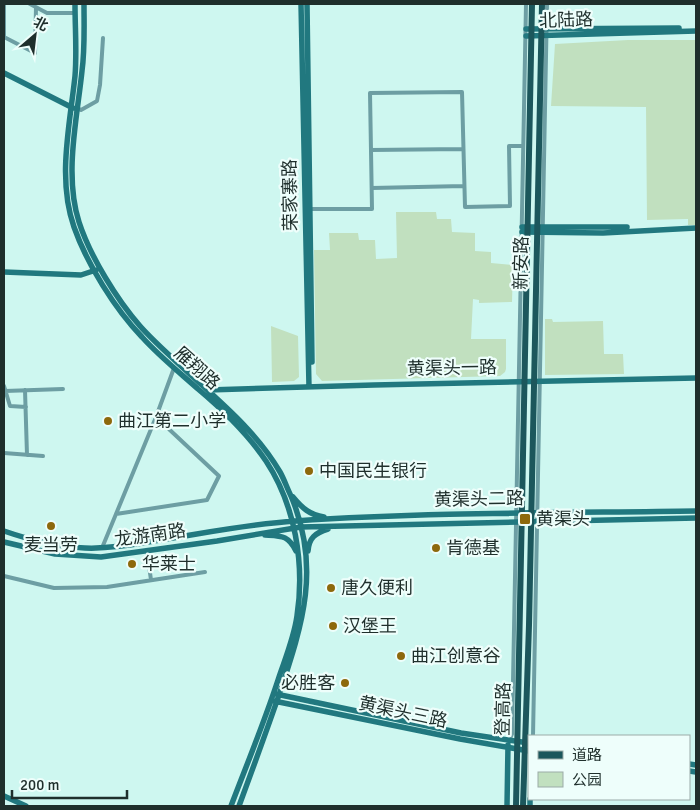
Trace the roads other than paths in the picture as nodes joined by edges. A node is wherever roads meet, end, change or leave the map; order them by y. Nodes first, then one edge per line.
1 (4, 4) edge
2 (30, 4) edge
3 (75, 4) edge
4 (84, 4) edge
5 (301, 4) edge
6 (307, 4) edge
7 (526, 4) edge
8 (532, 4) edge
9 (542, 4) edge
10 (548, 4) edge
11 (36, 7) junction
12 (75, 14) junction
13 (696, 29) edge
14 (529, 32) junction
15 (544, 32) junction
16 (4, 36) edge
17 (103, 38) dead end
18 (4, 73) edge
19 (74, 108) junction
20 (523, 146) junction
21 (463, 149) junction
22 (371, 150) junction
23 (464, 186) junction
24 (372, 188) junction
25 (310, 209) junction
26 (696, 227) edge
27 (525, 230) junction
28 (540, 230) junction
29 (100, 268) junction
30 (94, 271) junction
31 (4, 272) edge
32 (174, 368) junction
33 (696, 378) edge
34 (521, 382) junction
35 (536, 382) junction
36 (4, 386) edge
37 (311, 387) junction
38 (63, 389) dead end
39 (25, 390) junction
40 (208, 390) junction
41 (5, 391) junction
42 (26, 407) junction
43 (156, 417) junction
44 (4, 453) edge
45 (27, 455) junction
46 (42, 456) dead end
47 (288, 489) junction
48 (696, 511) edge
49 (519, 513) junction
50 (534, 513) junction
51 (116, 514) junction
52 (696, 518) edge
53 (333, 519) junction
54 (519, 522) junction
55 (298, 523) junction
56 (534, 523) junction
57 (336, 526) junction
58 (294, 528) junction
59 (4, 531) edge
60 (258, 535) junction
61 (4, 542) edge
62 (102, 548) junction
63 (147, 551) junction
64 (298, 557) junction
65 (307, 561) junction
66 (205, 572) dead end
67 (4, 576) edge
68 (151, 580) junction
69 (275, 697) junction
70 (533, 735) edge
71 (508, 744) junction
72 (524, 746) edge
73 (4, 796) edge
74 (26, 806) edge
75 (231, 806) edge
76 (239, 806) edge
77 (507, 806) edge
78 (516, 806) edge
79 (523, 806) edge

1 - 16 street
2 - 11 street
3 - 12 main road, 雁翔路
4 - 19 main road, 雁翔路
5 - 37 main road, 荣家寨路
6 - 25 main road, 荣家寨路
7 - 14 street
8 - 14 main road, 新安路
9 - 15 main road, 新安路
10 - 15 street
11 - 12 street
11 - 16 street
12 - 19 main road, 雁翔路
13 - 15 main road, 北陆路
14 - 15 main road, 北陆路
14 - 20 street
14 - 27 main road, 新安路
15 - 28 main road, 新安路
17 - 19 street
18 - 19 main road
19 - 29 main road, 雁翔路
19 - 30 main road, 雁翔路
20 - 23 street
20 - 27 street
21 - 22 street
21 - 22 street
21 - 23 street
22 - 24 street
23 - 24 street
24 - 25 street
25 - 37 main road, 荣家寨路
26 - 28 main road
27 - 28 main road
27 - 34 main road, 新安路
28 - 35 main road, 新安路
29 - 30 main road
29 - 40 main road, 雁翔路
30 - 31 main road
30 - 32 main road, 雁翔路
32 - 43 street
32 - 55 main road, 雁翔路
33 - 35 main road, 黄渠头一路
34 - 35 main road, 黄渠头一路
34 - 37 main road, 黄渠头一路
34 - 49 main road, 新安路
35 - 50 main road, 新安路
36 - 41 street
37 - 40 main road, 黄渠头一路
38 - 39 street
39 - 41 street
39 - 42 street
40 - 47 main road, 雁翔路
41 - 42 street
42 - 45 street
43 - 51 street
43 - 51 street
44 - 45 street
45 - 46 street
47 - 53 main road
47 - 55 main road, 雁翔路
48 - 50 main road, 黄渠头二路
49 - 50 main road, 黄渠头二路
49 - 53 main road, 黄渠头二路
49 - 54 main road, 新安路
50 - 56 main road, 新安路
51 - 62 street
52 - 56 main road, 黄渠头二路
53 - 55 main road, 黄渠头二路
54 - 56 main road, 黄渠头二路
54 - 57 main road, 黄渠头二路
54 - 71 street
54 - 72 main road, 登高路
55 - 57 main road, 黄渠头二路
55 - 58 main road, 龙游南路
55 - 62 main road, 龙游南路
55 - 65 main road, 雁翔路
56 - 70 street
56 - 72 main road, 登高路
57 - 65 main road
58 - 60 main road, 龙游南路
58 - 64 main road, 雁翔路
59 - 62 main road, 龙游南路
60 - 63 main road, 龙游南路
60 - 64 main road
61 - 63 main road, 龙游南路
63 - 68 street
64 - 69 main road, 雁翔路
65 - 69 main road, 雁翔路
66 - 68 street
67 - 68 street
69 - 71 main road, 黄渠头三路
69 - 75 main road, 雁翔路
69 - 76 main road, 雁翔路
71 - 72 main road, 黄渠头三路
71 - 77 main road
72 - 78 main road, 登高路
72 - 79 main road, 登高路
73 - 74 main road

